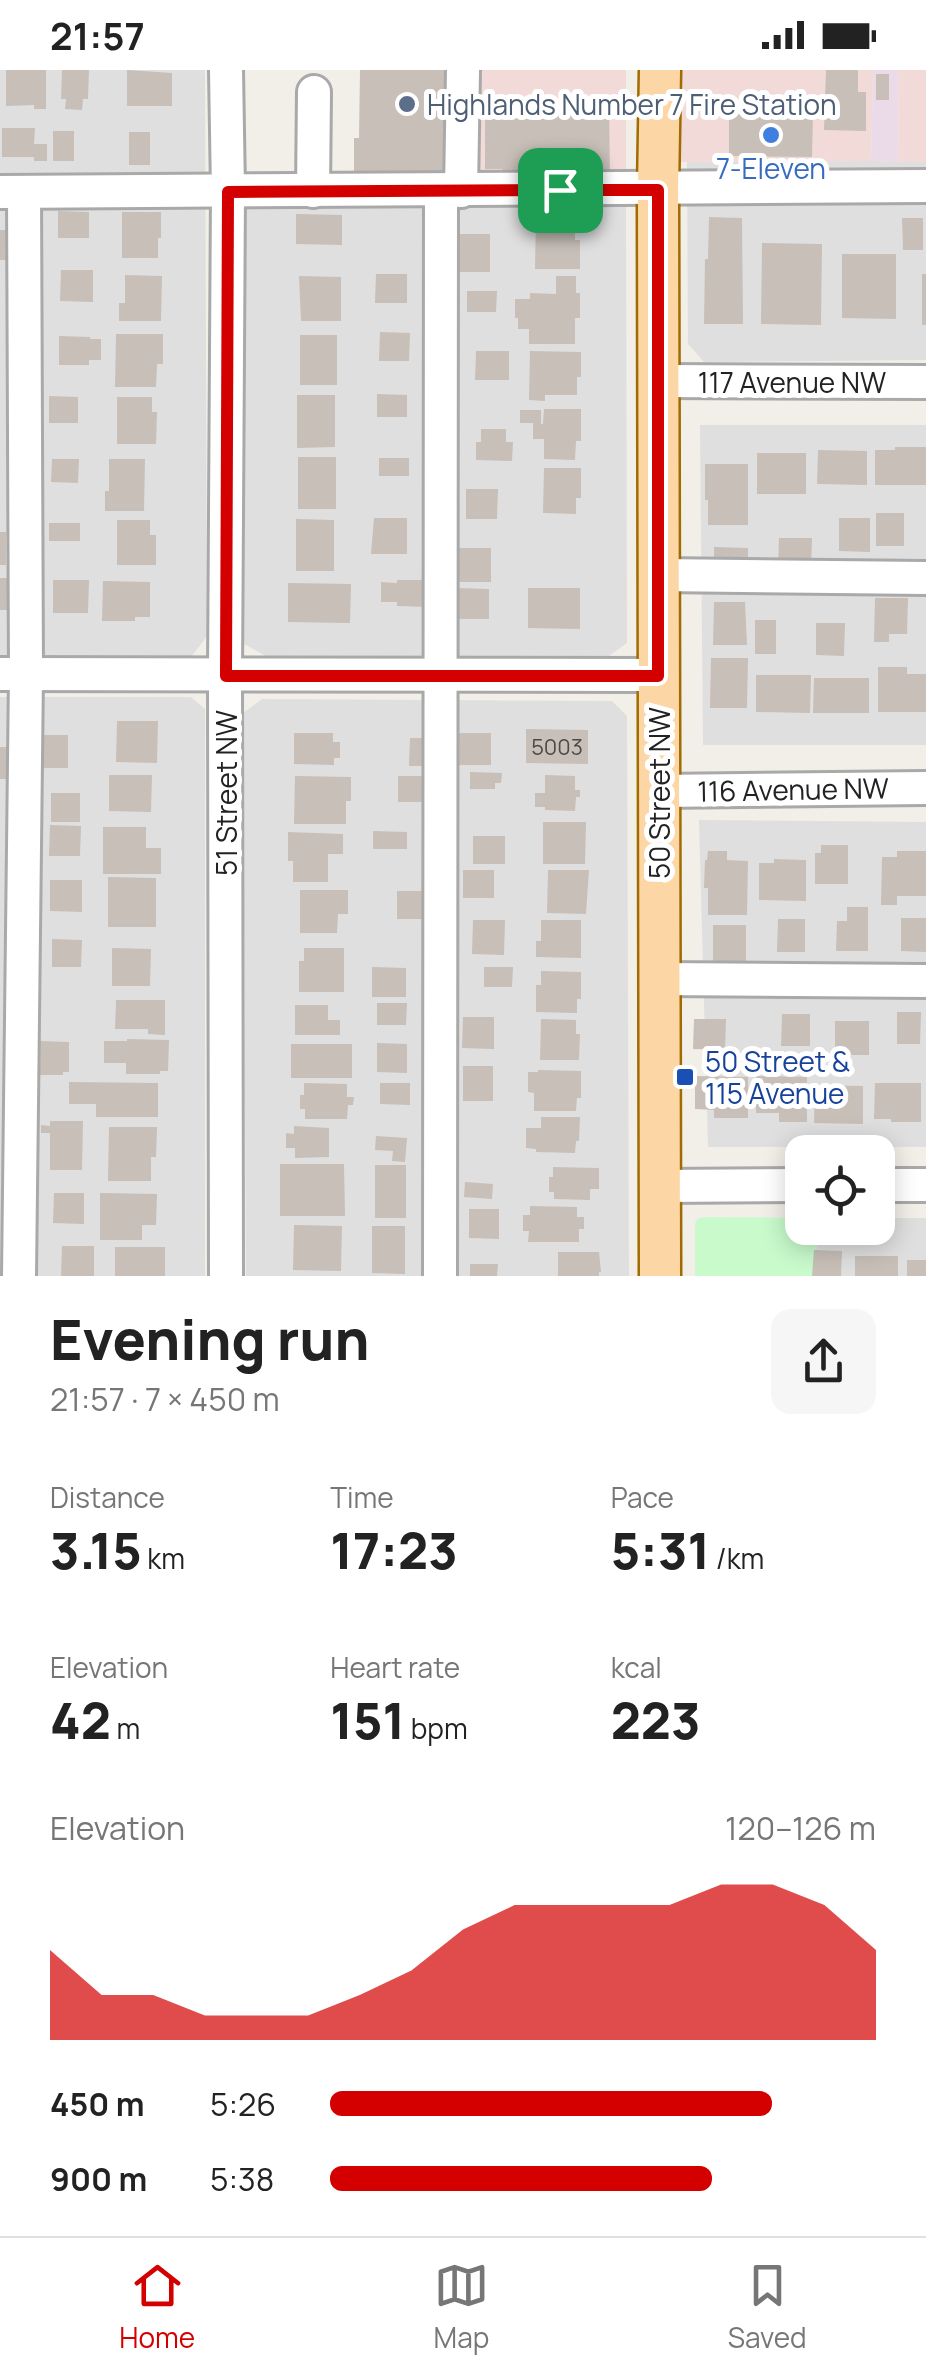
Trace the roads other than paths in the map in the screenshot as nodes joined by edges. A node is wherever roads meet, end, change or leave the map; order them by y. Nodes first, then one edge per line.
1 (226, 70) edge
2 (463, 70) edge
3 (660, 70) edge
4 (314, 92) dead end
5 (926, 186) edge
6 (451, 190) junction
7 (658, 190) junction
8 (313, 191) junction
9 (12, 192) edge
10 (228, 192) junction
11 (659, 382) junction
12 (926, 382) edge
13 (658, 575) junction
14 (926, 578) edge
15 (13, 674) edge
16 (226, 676) junction
17 (658, 676) junction
18 (441, 677) junction
19 (926, 788) edge
20 (659, 791) junction
21 (660, 980) junction
22 (926, 980) edge
23 (895, 1185) edge
24 (926, 1185) edge
25 (661, 1186) junction
26 (785, 1186) edge
27 (19, 1276) edge
28 (226, 1276) edge
29 (440, 1276) edge
30 (660, 1276) edge

1 - 10 street, 51 Street NW
2 - 6 street
3 - 7 main road, 50 Street NW
4 - 8 street
5 - 7 street
6 - 7 street
6 - 8 street
6 - 18 street
7 - 11 main road, 50 Street NW
8 - 10 street
9 - 10 street
9 - 15 street
10 - 16 street, 51 Street NW
11 - 12 street, 117 Avenue NW
11 - 13 main road, 50 Street NW
13 - 14 street
13 - 17 main road, 50 Street NW
15 - 16 street
15 - 27 street
16 - 18 street
16 - 28 street, 51 Street NW
17 - 18 street
17 - 20 main road, 50 Street NW
18 - 29 street
19 - 20 street, 116 Avenue NW
20 - 21 main road, 50 Street NW
21 - 22 street
21 - 25 main road, 50 Street NW
23 - 24 street
25 - 26 street
25 - 30 main road, 50 Street NW

